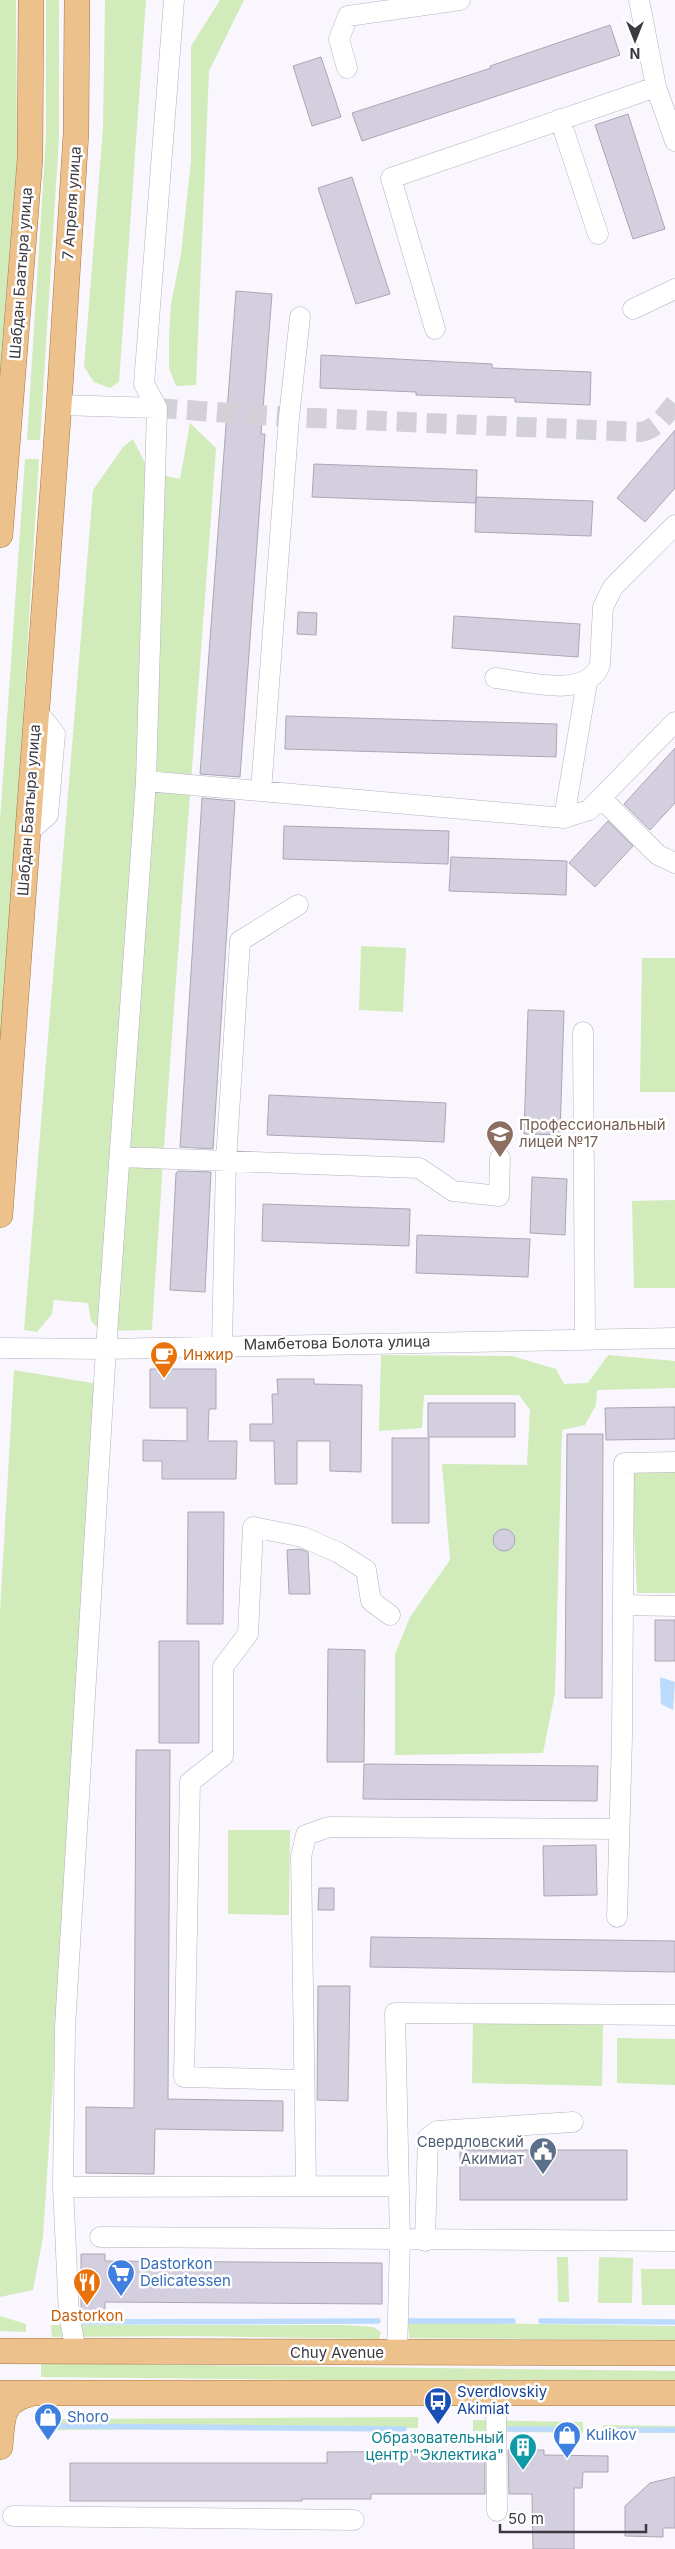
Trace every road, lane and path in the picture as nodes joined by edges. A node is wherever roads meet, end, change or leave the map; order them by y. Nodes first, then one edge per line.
1 (31, 0) edge
2 (77, 0) edge
3 (174, 0) edge
4 (460, 0) edge
5 (639, 0) edge
6 (347, 68) dead end
7 (656, 87) junction
8 (560, 119) junction
9 (675, 141) edge
10 (598, 234) dead end
11 (675, 289) edge
12 (633, 309) dead end
13 (300, 317) dead end
14 (435, 329) dead end
15 (7, 379) edge
16 (59, 405) junction
17 (158, 408) junction
18 (4, 437) edge
19 (675, 525) edge
20 (0, 535) edge
21 (495, 678) dead end
22 (587, 682) junction
23 (675, 722) edge
24 (146, 781) junction
25 (260, 791) junction
26 (601, 798) junction
27 (564, 818) junction
28 (675, 864) edge
29 (298, 906) dead end
30 (583, 1032) dead end
31 (121, 1157) junction
32 (500, 1158) dead end
33 (226, 1161) junction
34 (0, 1215) edge
35 (675, 1338) edge
36 (585, 1339) junction
37 (222, 1346) junction
38 (0, 1348) edge
39 (106, 1349) junction
40 (675, 1462) edge
41 (623, 1605) junction
42 (675, 1606) edge
43 (390, 1615) dead end
44 (619, 1828) junction
45 (617, 1917) dead end
46 (675, 2015) edge
47 (304, 2080) junction
48 (573, 2122) dead end
49 (306, 2186) junction
50 (399, 2186) junction
51 (63, 2187) junction
52 (100, 2237) dead end
53 (400, 2241) junction
54 (425, 2241) junction
55 (675, 2241) edge
56 (0, 2351) edge
57 (76, 2351) junction
58 (675, 2353) edge
59 (398, 2354) junction
60 (35, 2392) junction
61 (0, 2393) edge
62 (675, 2393) edge
63 (496, 2394) junction
64 (0, 2447) edge
65 (497, 2511) dead end
66 (13, 2516) dead end
67 (354, 2520) dead end

1 - 15 main road, Шабдан Баатыра улица
2 - 16 main road, 7 Апреля улица
3 - 17 street
4 - 6 street
5 - 7 street
7 - 8 street
7 - 9 street
8 - 10 street
8 - 14 street
11 - 12 street
13 - 25 street
15 - 18 main road, Шабдан Баатыра улица
16 - 17 street
16 - 34 main road, Шабдан Баатыра улица
17 - 24 street
18 - 20 main road, Шабдан Баатыра улица
19 - 22 street
21 - 22 street
22 - 27 street
23 - 26 street
24 - 25 street
24 - 31 street
25 - 27 street
26 - 27 street
26 - 28 street
29 - 33 street
30 - 36 street
31 - 33 street
31 - 39 street
32 - 33 street
33 - 37 street
35 - 36 street, Мамбетова Болота улица
36 - 37 street, Мамбетова Болота улица
37 - 39 street, Мамбетова Болота улица
38 - 39 street, Мамбетова Болота улица
39 - 51 street
40 - 41 street
41 - 42 street
41 - 44 street
43 - 47 street
44 - 45 street
44 - 47 street
46 - 50 street
47 - 49 street
48 - 54 street
49 - 50 street
49 - 51 street
50 - 53 street
51 - 57 street
52 - 53 street
53 - 54 street
53 - 59 street
54 - 55 street
56 - 57 main road, Chuy Avenue
57 - 59 main road, Chuy Avenue
58 - 59 main road, Chuy Avenue
60 - 61 main road
60 - 63 main road
60 - 64 main road
62 - 63 main road
63 - 65 street
66 - 67 street

